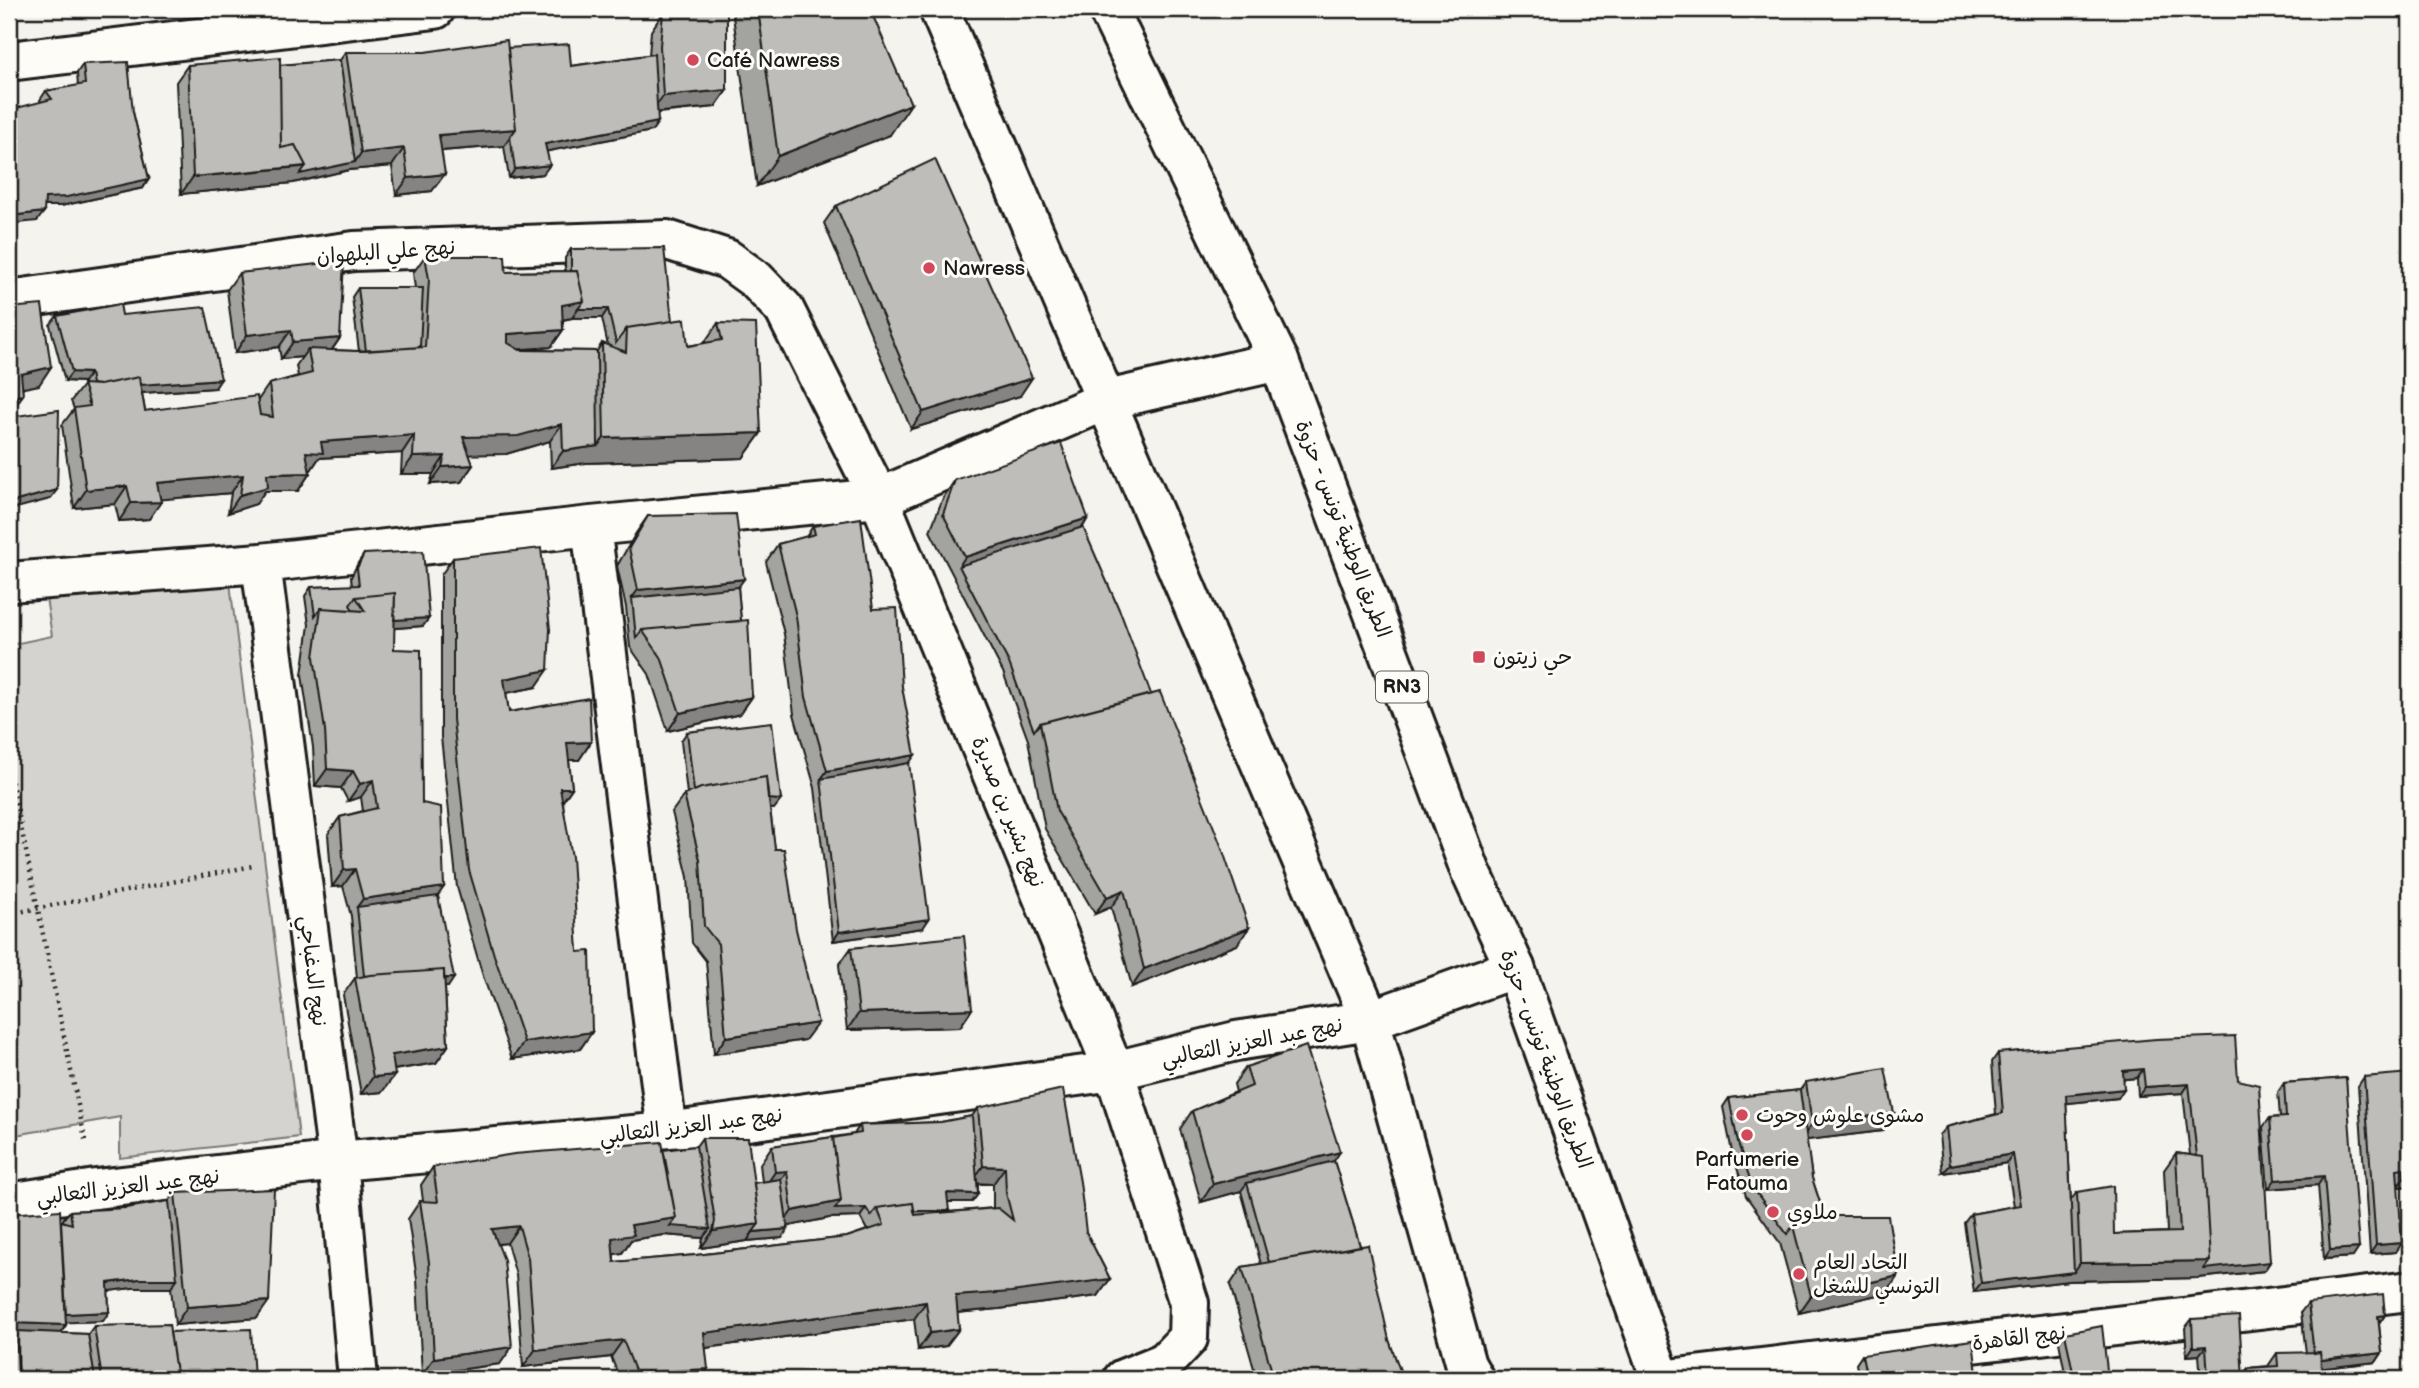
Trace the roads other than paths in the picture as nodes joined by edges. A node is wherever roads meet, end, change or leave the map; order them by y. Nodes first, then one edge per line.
1 (435, 9) edge
2 (939, 9) edge
3 (1108, 9) edge
4 (9, 61) edge
5 (756, 279) joint
6 (9, 300) edge
7 (1279, 360) junction
8 (1107, 400) junction
9 (879, 498) junction
10 (591, 526) junction
11 (261, 563) junction
12 (9, 582) edge
13 (1515, 968) junction
14 (1370, 1020) junction
15 (1114, 1070) junction
16 (667, 1132) junction
17 (338, 1161) junction
18 (9, 1203) edge
19 (2410, 1291) edge
20 (358, 1379) edge
21 (1123, 1379) edge
22 (1474, 1379) edge
23 (1661, 1379) edge
24 (1669, 1379) edge

1 - 4 street
2 - 8 street
3 - 7 street, الطريق الوطنية تونس - حزوة / RN3
5 - 6 street, نهج علي البلهوان
5 - 9 street, نهج بشير بن صديرة
7 - 8 street
7 - 13 street, الطريق الوطنية تونس - حزوة / RN3
8 - 9 street
8 - 14 street
9 - 10 street
9 - 15 street, نهج بشير بن صديرة
10 - 11 street
10 - 16 street
11 - 12 street
11 - 17 street, نهج الدغباجي
13 - 14 street, نهج عبد العزيز الثعالبي
13 - 23 street, الطريق الوطنية تونس - حزوة / RN3
14 - 15 street, نهج عبد العزيز الثعالبي
14 - 22 street
15 - 16 street, نهج عبد العزيز الثعالبي
15 - 21 street, نهج بشير بن صديرة
16 - 17 street, نهج عبد العزيز الثعالبي
17 - 18 street, نهج عبد العزيز الثعالبي
17 - 20 street, نهج الدغباجي
19 - 24 street, نهج القاهرة

